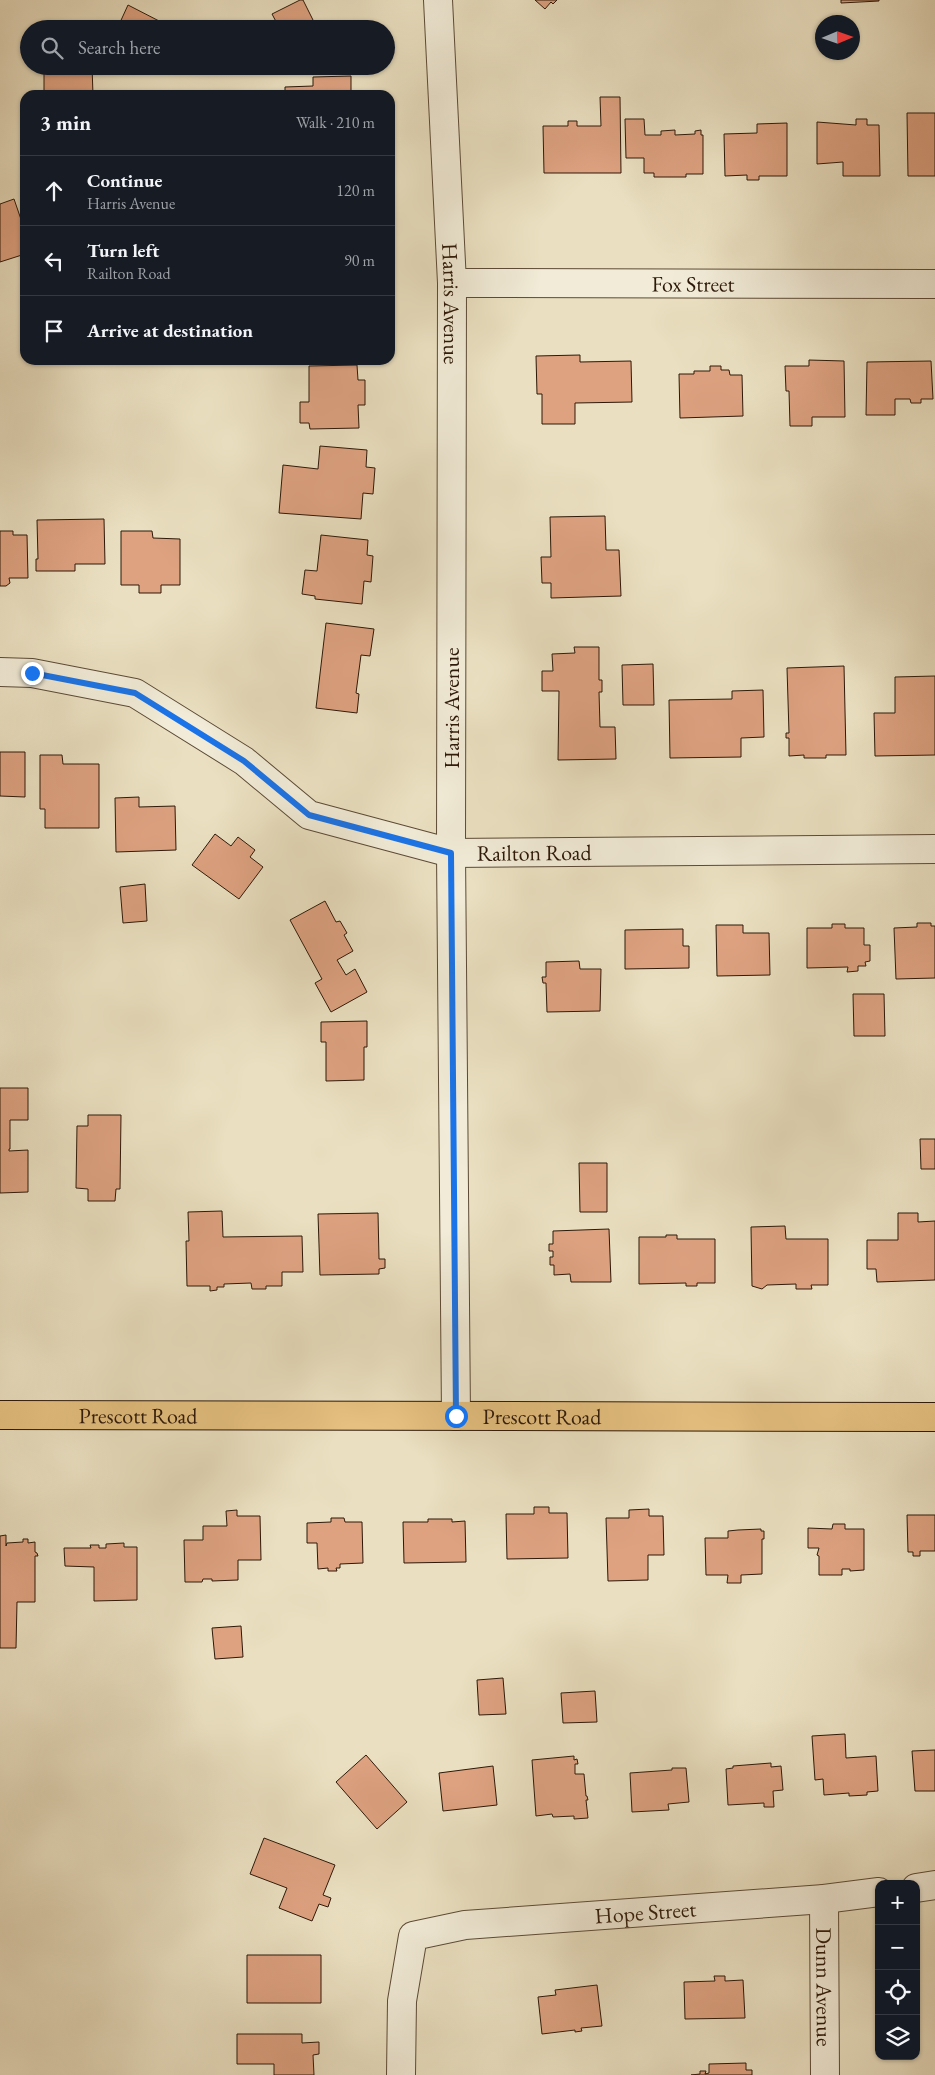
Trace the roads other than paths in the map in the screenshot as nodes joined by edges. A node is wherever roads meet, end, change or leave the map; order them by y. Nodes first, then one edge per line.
1 (438, 0) edge
2 (452, 283) junction
3 (935, 284) edge
4 (0, 672) edge
5 (935, 848) edge
6 (451, 853) junction
7 (0, 1415) edge
8 (456, 1416) junction
9 (935, 1417) edge
10 (935, 1886) edge
11 (920, 1888) edge
12 (875, 1893) edge
13 (824, 1899) junction
14 (401, 2075) edge
15 (826, 2075) edge

1 - 2 street, Harris Avenue
2 - 3 street, Fox Street
2 - 6 street, Harris Avenue
4 - 6 street, Railton Road
5 - 6 street, Railton Road
6 - 8 street, Harris Avenue
7 - 8 main road, Prescott Road
8 - 9 main road, Prescott Road
10 - 11 street
12 - 13 street, Hope Street
13 - 14 street, Hope Street
13 - 15 street, Dunn Avenue

